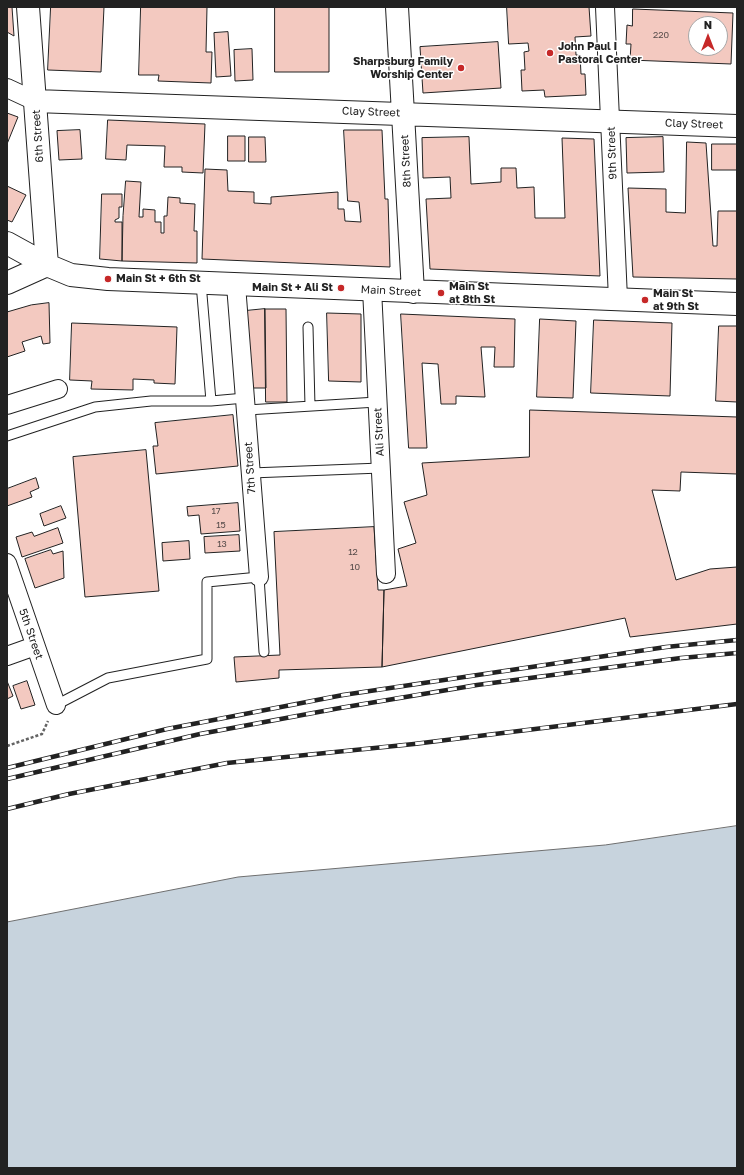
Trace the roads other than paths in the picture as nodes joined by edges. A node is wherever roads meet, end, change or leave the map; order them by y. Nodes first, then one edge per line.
1 (28, 7) edge
2 (397, 7) edge
3 (605, 7) edge
4 (7, 88) edge
5 (35, 101) junction
6 (404, 114) junction
7 (610, 121) junction
8 (737, 126) edge
9 (7, 243) edge
10 (47, 265) junction
11 (7, 283) edge
12 (201, 283) junction
13 (236, 285) junction
14 (372, 289) junction
15 (413, 292) junction
16 (618, 299) junction
17 (737, 304) edge
18 (308, 327) dead end
19 (58, 389) dead end
20 (211, 401) junction
21 (377, 402) junction
22 (246, 404) junction
23 (7, 405) edge
24 (310, 406) junction
25 (7, 436) edge
26 (381, 468) junction
27 (251, 473) junction
28 (7, 563) edge
29 (386, 574) dead end
30 (259, 577) junction
31 (35, 646) junction
32 (264, 652) dead end
33 (7, 656) edge
34 (56, 705) joint

1 - 5 street, 6th Street
2 - 6 street, 8th Street
3 - 7 street, 9th Street
4 - 5 street, Clay Street
5 - 6 street, Clay Street
5 - 10 street, 6th Street
6 - 7 street, Clay Street
6 - 15 street, 8th Street
7 - 8 street, Clay Street
7 - 16 street, 9th Street
9 - 10 street, Main Street
10 - 11 street
10 - 12 street, Main Street
12 - 13 street, Main Street
12 - 20 lane
13 - 14 street, Main Street
13 - 22 street, 7th Street
14 - 15 street, Main Street
14 - 21 street, Ali Street
15 - 16 street, Main Street
16 - 17 street, Main Street
18 - 24 lane
19 - 23 street
20 - 22 lane
20 - 25 lane
21 - 24 lane
21 - 26 street, Ali Street
22 - 24 lane
22 - 27 street, 7th Street
26 - 27 lane
26 - 29 street, Ali Street
27 - 30 street, 7th Street
28 - 31 street, 5th Street
30 - 32 lane, 7th Street
30 - 34 lane
31 - 33 street
31 - 34 street, 5th Street

